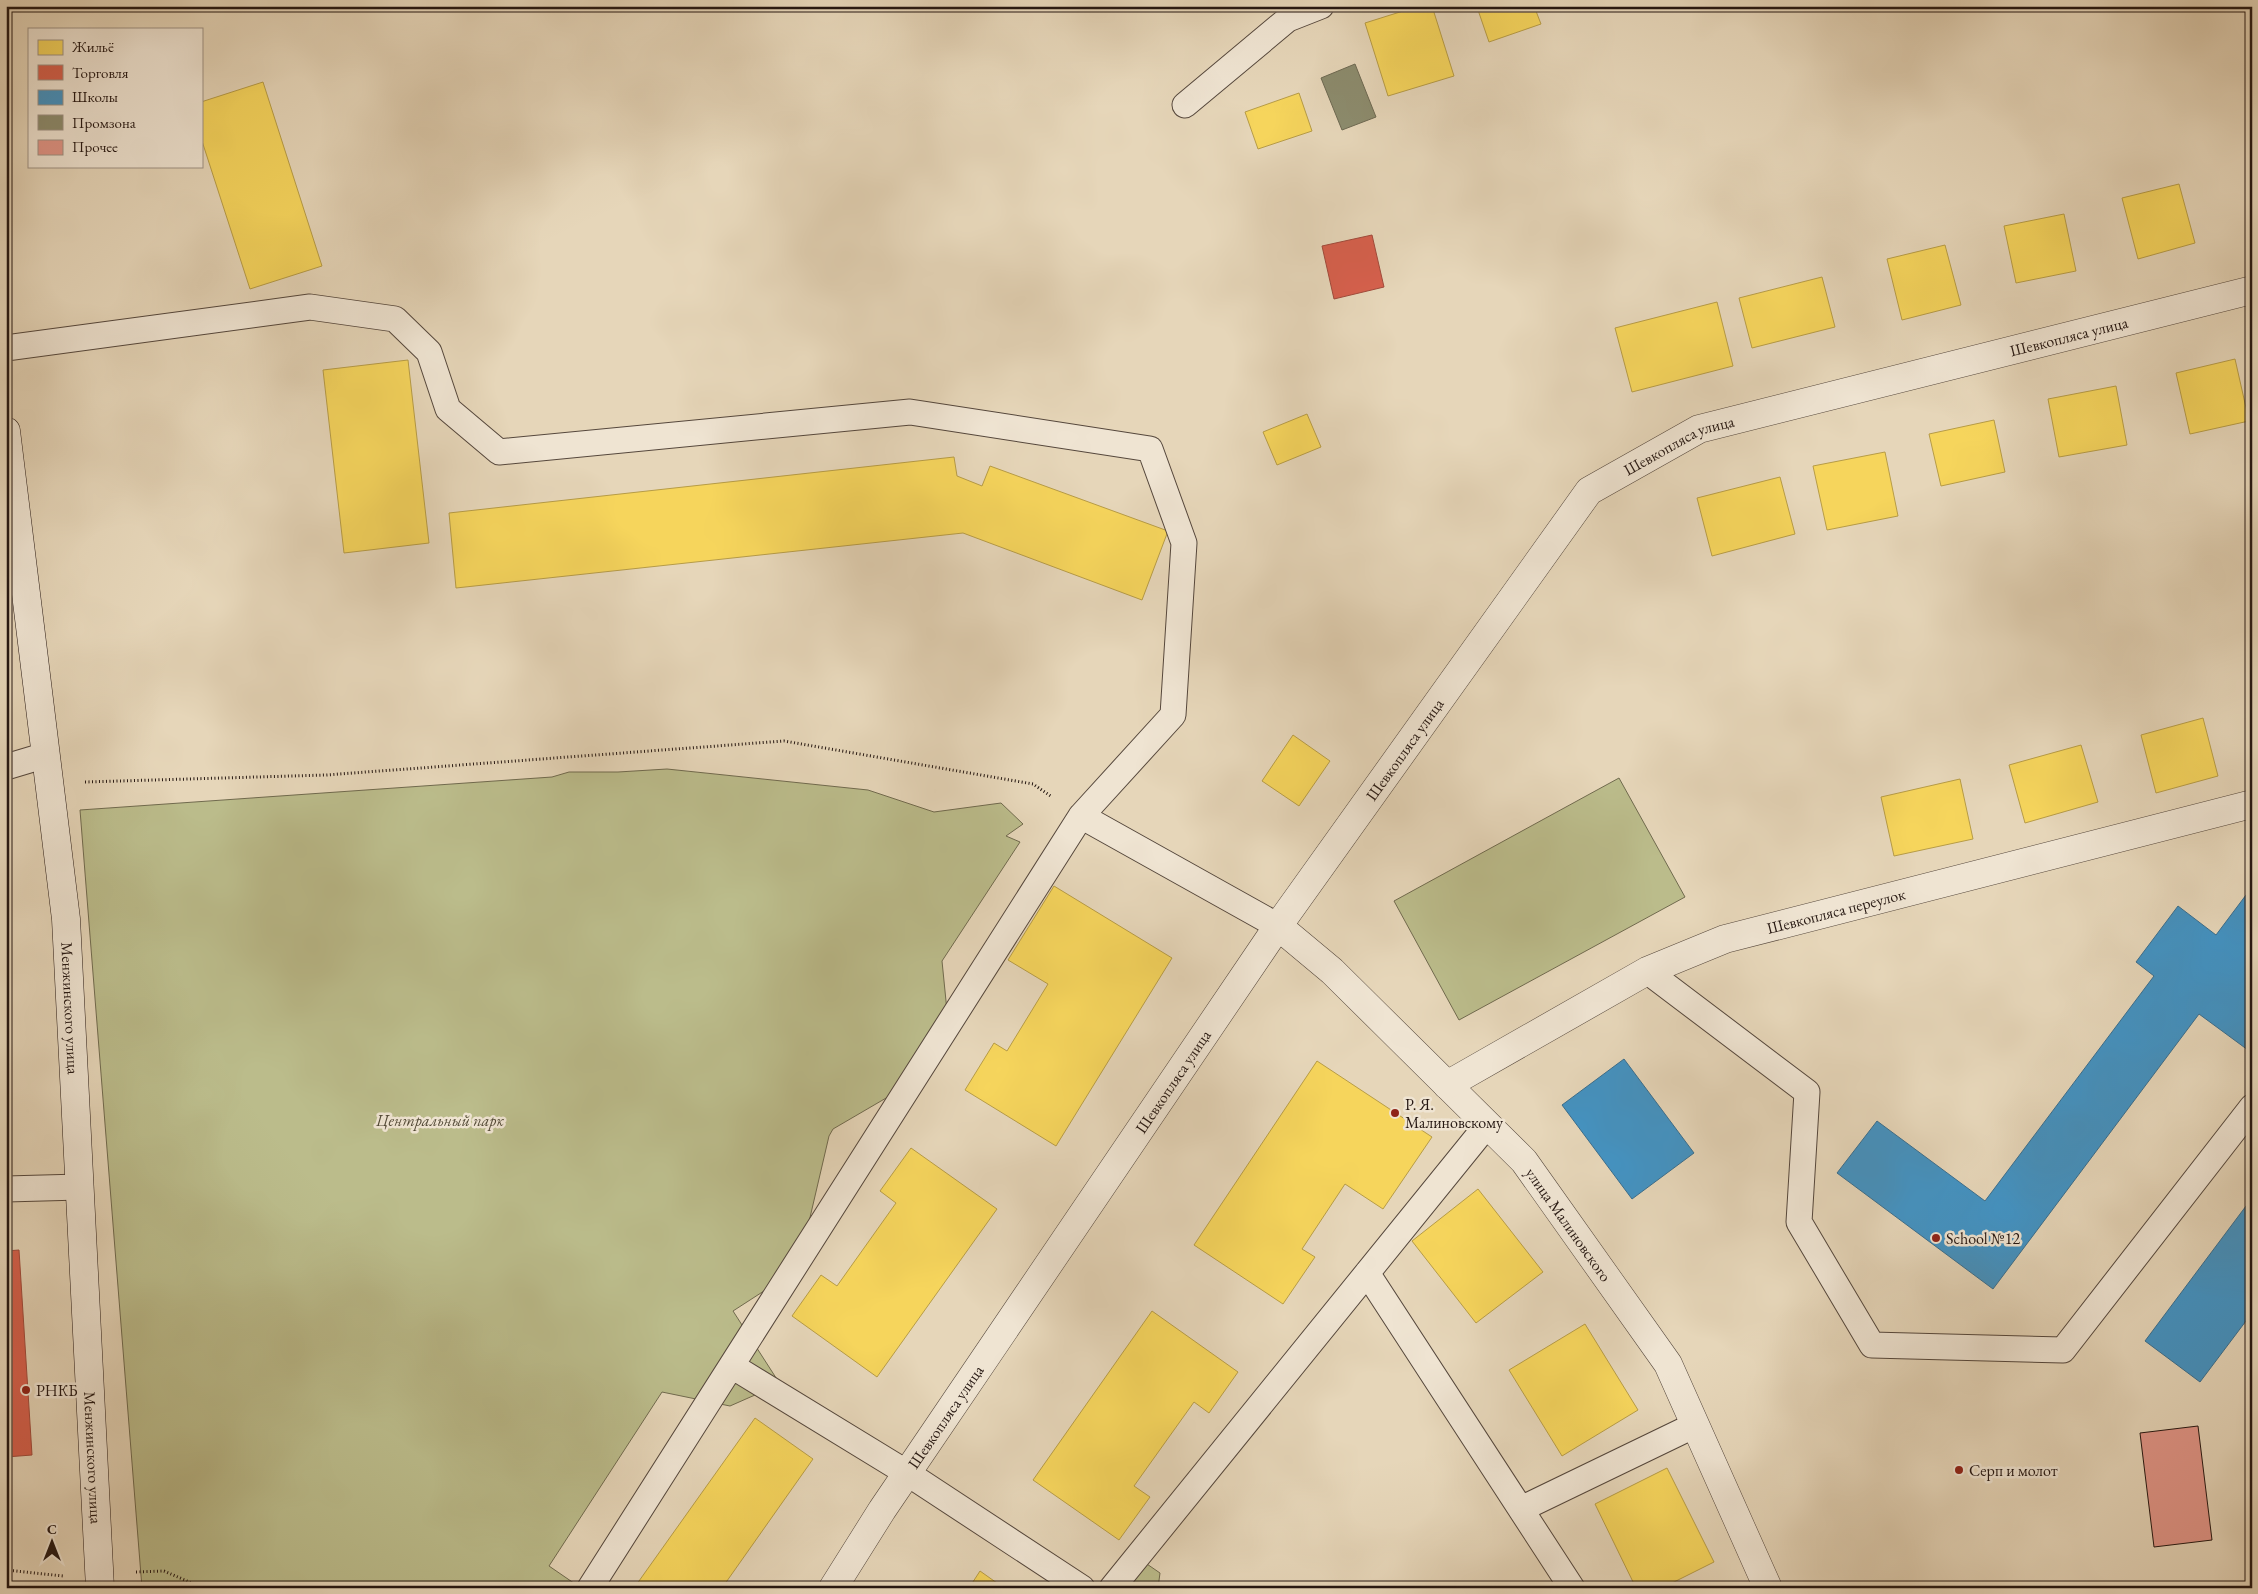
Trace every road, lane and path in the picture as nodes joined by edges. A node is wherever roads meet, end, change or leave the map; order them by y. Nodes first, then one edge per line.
1 (1321, 6) edge
2 (1185, 105) dead end
3 (2252, 290) edge
4 (6, 348) edge
5 (6, 431) edge
6 (46, 755) junction
7 (6, 767) edge
8 (49, 783) junction
9 (2252, 804) edge
10 (1081, 816) junction
11 (1278, 926) junction
12 (1647, 972) junction
13 (1447, 1084) junction
14 (2252, 1107) edge
15 (1487, 1125) junction
16 (80, 1187) junction
17 (6, 1189) edge
18 (1367, 1273) junction
19 (732, 1366) junction
20 (1695, 1425) junction
21 (907, 1473) junction
22 (1521, 1509) junction
23 (100, 1588) edge
24 (590, 1588) edge
25 (833, 1588) edge
26 (1082, 1588) edge
27 (1112, 1588) edge
28 (1572, 1588) edge
29 (1768, 1588) edge

1 - 2 lane
3 - 11 street, Шевкопляса улица
4 - 10 lane
5 - 6 street, Менжинского улица
6 - 7 lane
6 - 8 street, Менжинского улица
8 - 10 path
8 - 16 street, Менжинского улица
9 - 12 street, Шевкопляса переулок
10 - 11 lane
10 - 19 lane
11 - 13 street, улица Малиновского
11 - 21 street, Шевкопляса улица
12 - 13 street, Шевкопляса переулок
12 - 14 lane
13 - 15 street, улица Малиновского
15 - 18 lane
15 - 20 street, улица Малиновского
16 - 17 lane
16 - 23 street, Менжинского улица
18 - 22 lane
18 - 27 lane
19 - 21 lane
19 - 24 lane
20 - 22 lane
20 - 29 street, улица Малиновского
21 - 25 street, Шевкопляса улица
21 - 26 lane
22 - 28 lane

